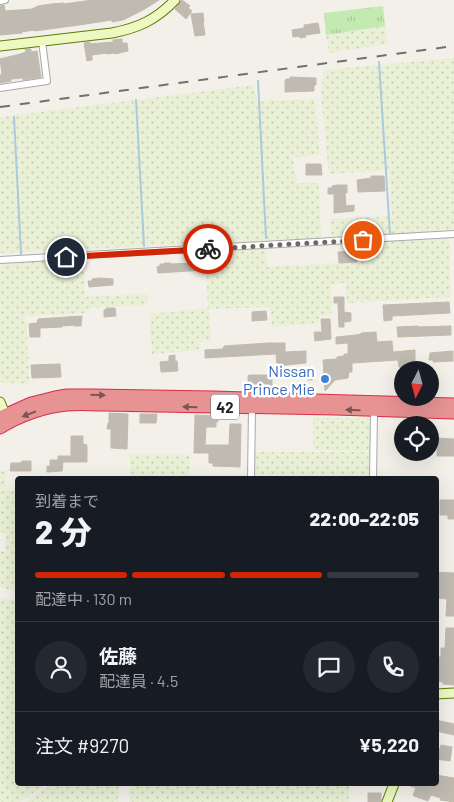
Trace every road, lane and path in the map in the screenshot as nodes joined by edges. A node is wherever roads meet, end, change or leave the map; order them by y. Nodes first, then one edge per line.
1 (5, 0) edge
2 (175, 0) edge
3 (0, 1) edge
4 (42, 41) junction
5 (0, 46) edge
6 (0, 88) edge
7 (454, 234) edge
8 (0, 260) edge
9 (0, 402) edge
10 (454, 404) edge
11 (252, 408) junction
12 (374, 411) junction
13 (454, 413) edge
14 (3, 421) edge
15 (251, 476) edge
16 (373, 476) edge
17 (454, 693) edge
18 (439, 694) edge
19 (393, 786) edge
20 (386, 802) edge

1 - 3 street
2 - 4 street
4 - 5 street
4 - 6 street
7 - 8 street
9 - 14 street
14 -> 10 highway, 42
12 -> 11 highway, 42
11 -> 14 highway, 42
11 - 15 street
12 - 13 highway, 42
12 - 16 street
17 - 18 street
19 - 20 street

